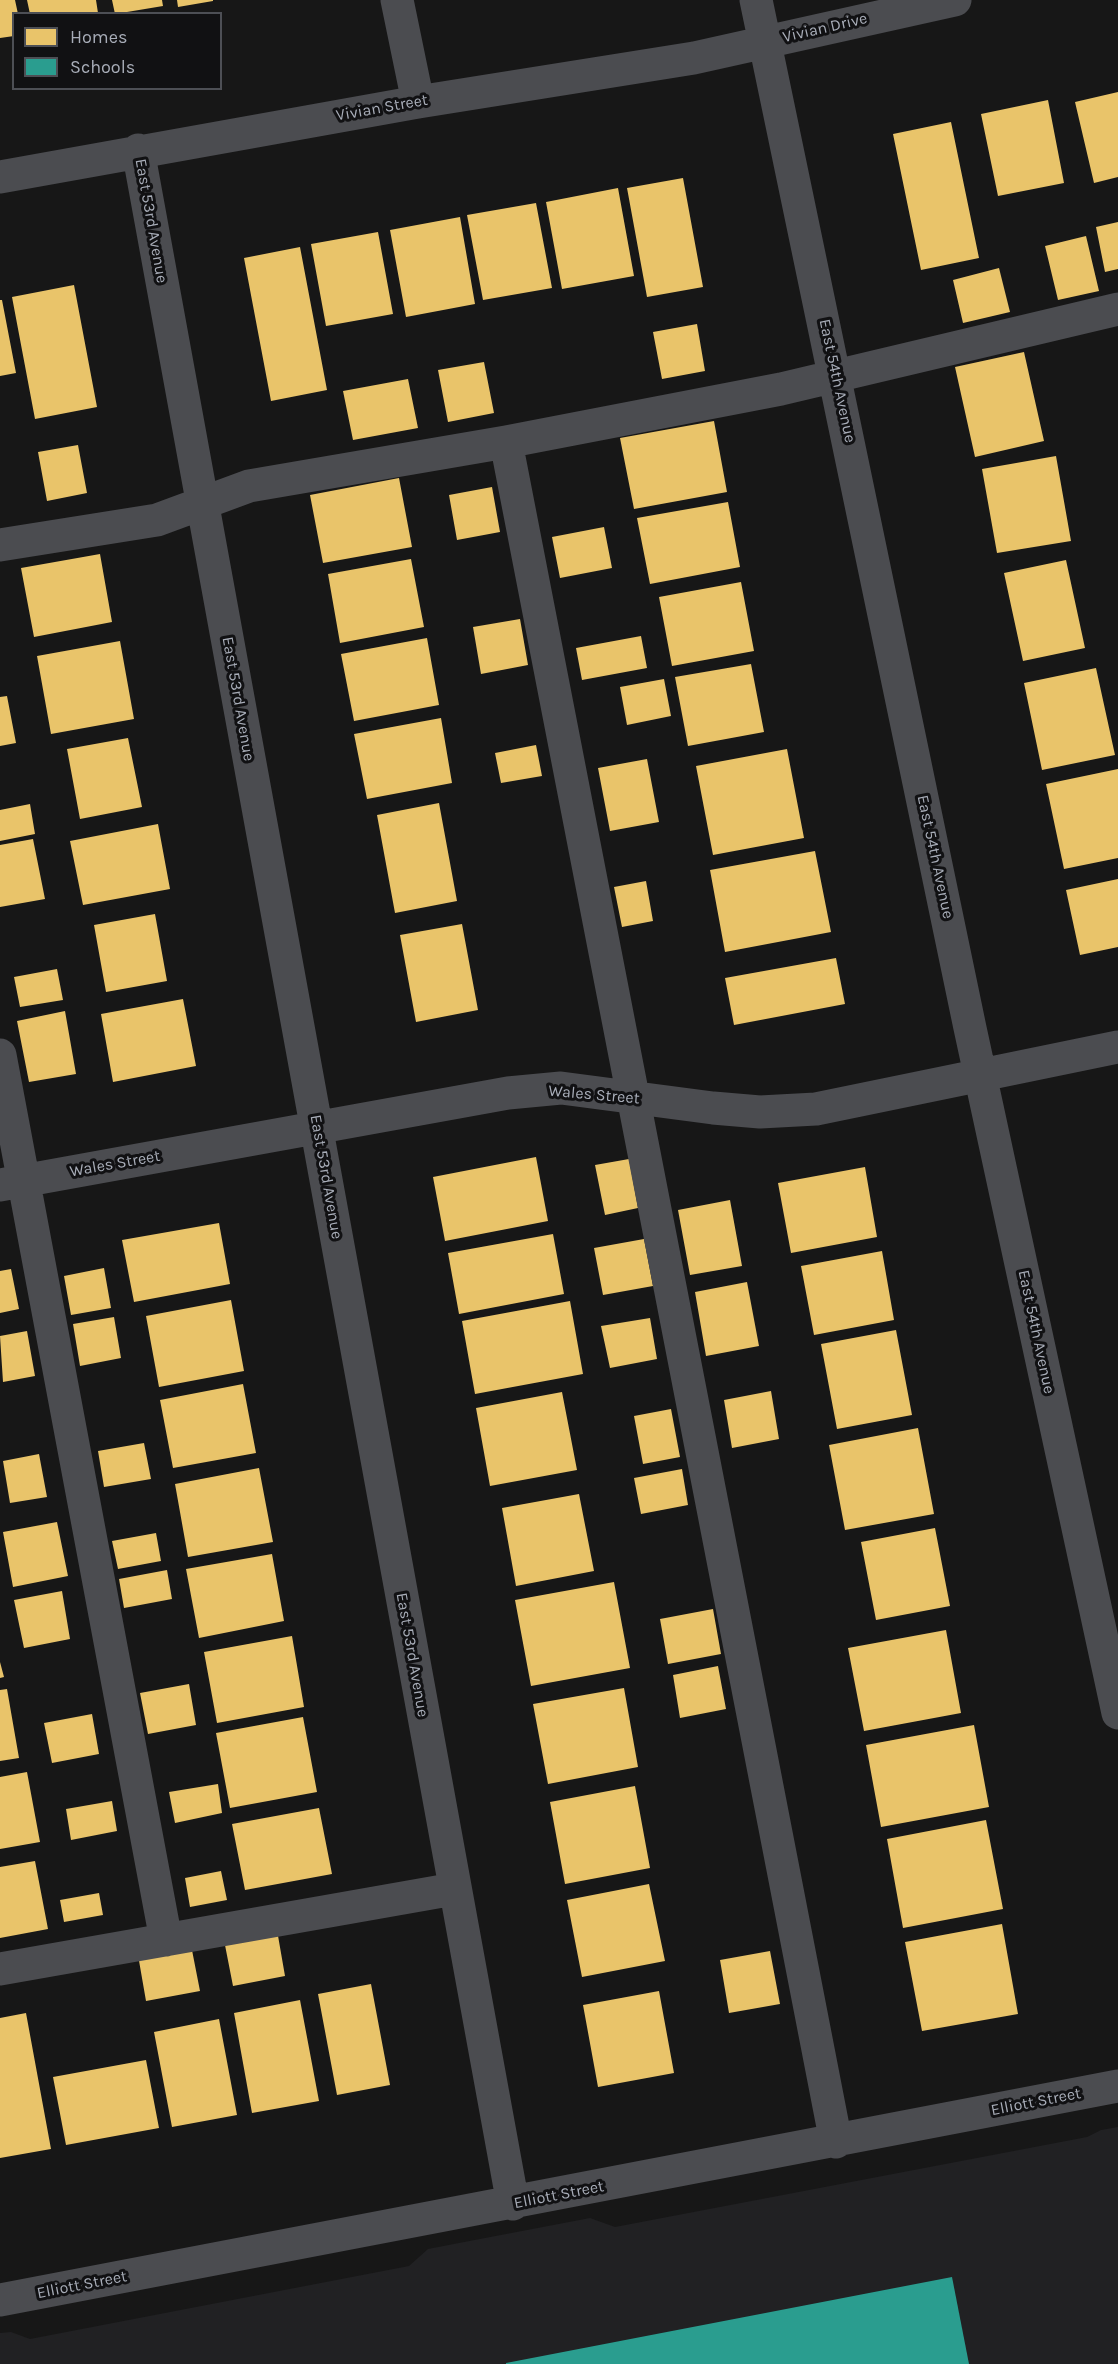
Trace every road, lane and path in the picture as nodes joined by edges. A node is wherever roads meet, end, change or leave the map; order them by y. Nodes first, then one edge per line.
1 (397, 0) edge
2 (756, 0) edge
3 (955, 0) edge
4 (765, 42) junction
5 (418, 102) junction
6 (138, 150) junction
7 (0, 177) edge
8 (1118, 309) edge
9 (836, 376) junction
10 (506, 442) junction
11 (202, 503) junction
12 (0, 545) edge
13 (1118, 1047) edge
14 (0, 1055) edge
15 (980, 1075) junction
16 (635, 1098) junction
17 (317, 1128) junction
18 (12, 1183) edge
19 (1118, 1713) edge
20 (454, 1889) junction
21 (166, 1940) junction
22 (0, 1969) edge
23 (1118, 2086) edge
24 (836, 2142) junction
25 (513, 2204) junction
26 (0, 2300) edge

1 - 5 street
2 - 4 street, East 54th Avenue
3 - 4 street, Vivian Drive
4 - 5 street, Vivian Street
4 - 9 street, East 54th Avenue
5 - 6 street, Vivian Street
6 - 7 street, Vivian Street
6 - 11 street, East 53rd Avenue
8 - 9 street
9 - 10 street
9 - 15 street, East 54th Avenue
10 - 11 street
10 - 16 street
11 - 12 street
11 - 17 street, East 53rd Avenue
13 - 15 street, Wales Street
14 - 18 street
15 - 16 street, Wales Street
15 - 19 street, East 54th Avenue
16 - 17 street, Wales Street
16 - 24 street
17 - 18 street, Wales Street
17 - 20 street, East 53rd Avenue
18 - 21 street
20 - 21 street
20 - 25 street, East 53rd Avenue
21 - 22 street
23 - 24 street, Elliott Street
24 - 25 street, Elliott Street
25 - 26 street, Elliott Street

